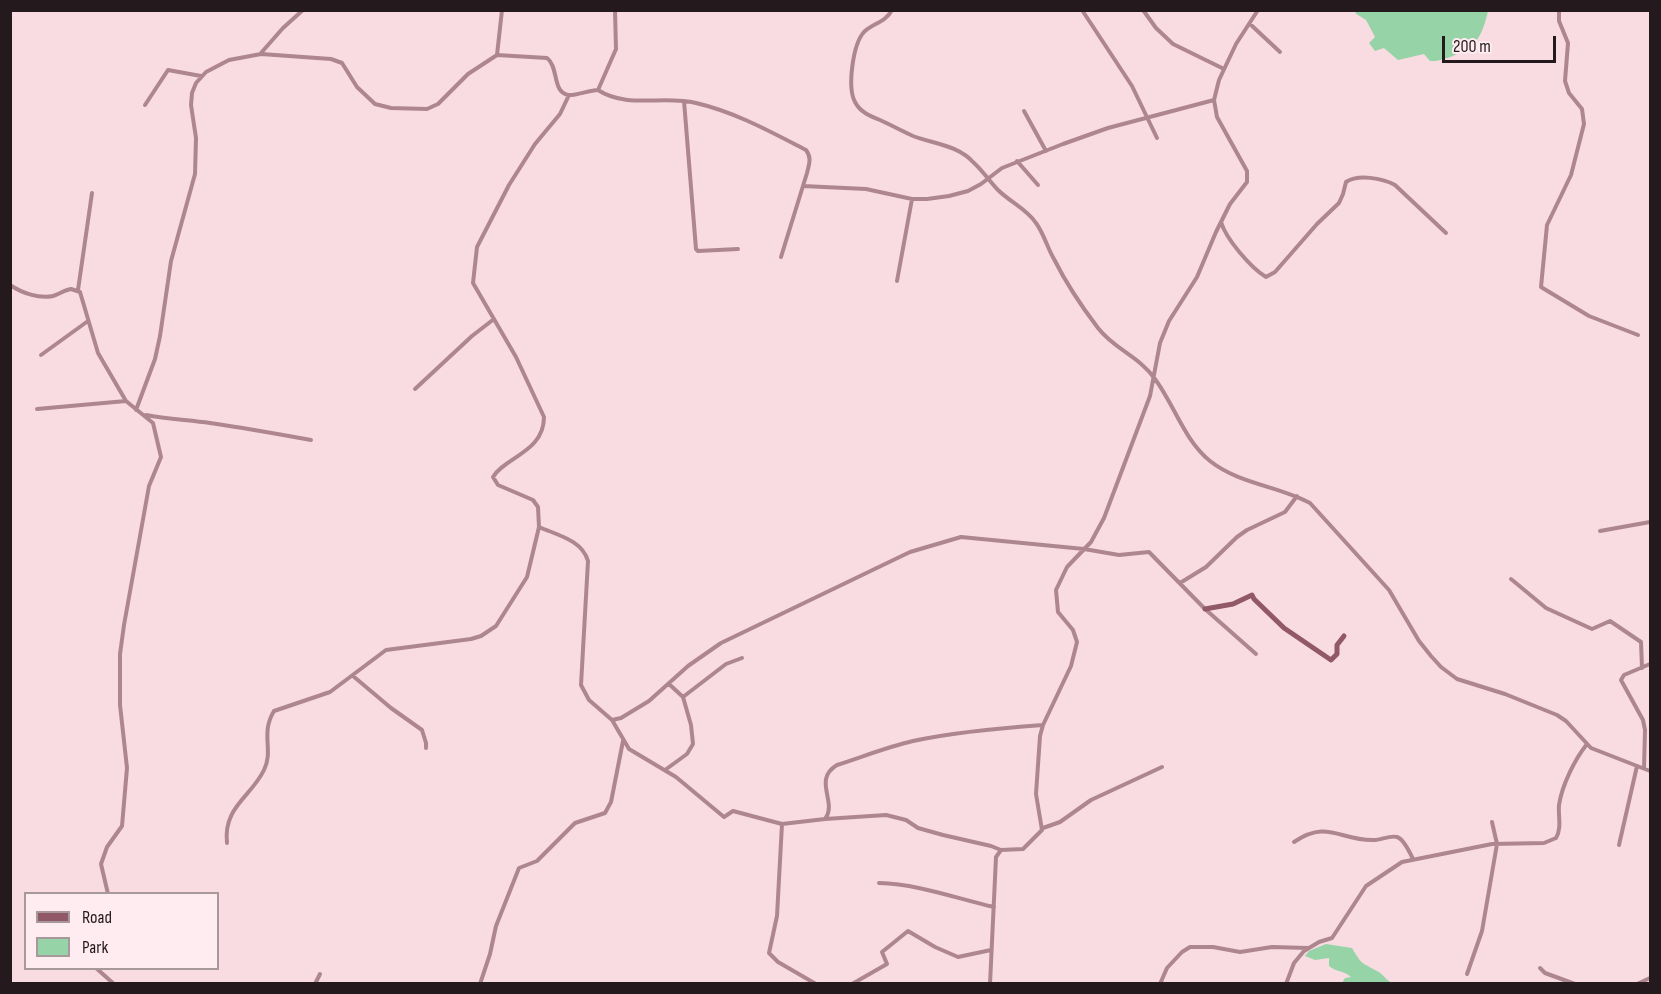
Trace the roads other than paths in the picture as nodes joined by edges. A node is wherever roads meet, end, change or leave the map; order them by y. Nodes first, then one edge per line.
1 (303, 10) edge
2 (502, 10) edge
3 (892, 10) edge
4 (1082, 10) edge
5 (1143, 10) edge
6 (1258, 10) edge
7 (1559, 10) edge
8 (613, 12) edge
9 (1250, 24) junction
10 (1280, 52) dead end
11 (261, 54) junction
12 (497, 55) junction
13 (1224, 69) junction
14 (201, 76) junction
15 (598, 90) junction
16 (569, 95) junction
17 (1214, 100) junction
18 (684, 101) junction
19 (145, 105) dead end
20 (1024, 111) dead end
21 (1148, 117) junction
22 (1157, 138) dead end
23 (1046, 151) junction
24 (1017, 161) junction
25 (989, 178) junction
26 (1038, 185) dead end
27 (803, 186) junction
28 (92, 193) dead end
29 (912, 199) junction
30 (1221, 221) junction
31 (1446, 234) dead end
32 (738, 249) dead end
33 (781, 257) dead end
34 (897, 280) dead end
35 (10, 285) edge
36 (78, 290) junction
37 (494, 319) junction
38 (88, 321) junction
39 (1638, 335) dead end
40 (41, 355) dead end
41 (1154, 377) junction
42 (416, 389) dead end
43 (126, 401) junction
44 (37, 410) dead end
45 (136, 410) junction
46 (142, 414) junction
47 (311, 440) dead end
48 (1297, 496) junction
49 (1650, 522) edge
50 (539, 527) junction
51 (1600, 531) dead end
52 (1084, 549) junction
53 (1511, 579) dead end
54 (1180, 583) junction
55 (1205, 609) junction
56 (1344, 636) dead end
57 (1256, 654) dead end
58 (742, 658) dead end
59 (1650, 664) edge
60 (1642, 668) junction
61 (353, 676) junction
62 (669, 684) junction
63 (682, 697) junction
64 (612, 720) junction
65 (1043, 725) junction
66 (623, 741) junction
67 (1587, 744) junction
68 (426, 748) dead end
69 (1637, 766) junction
70 (1162, 767) dead end
71 (1644, 768) junction
72 (665, 770) junction
73 (1650, 771) edge
74 (825, 819) junction
75 (1492, 822) dead end
76 (782, 824) junction
77 (1043, 828) junction
78 (227, 843) dead end
79 (1294, 843) dead end
80 (1497, 844) junction
81 (1619, 845) dead end
82 (1001, 850) junction
83 (1413, 859) junction
84 (879, 883) dead end
85 (108, 892) edge
86 (993, 907) junction
87 (1309, 948) junction
88 (991, 950) junction
89 (1540, 968) dead end
90 (97, 970) edge
91 (320, 974) dead end
92 (1467, 974) dead end
93 (1650, 978) edge
94 (114, 984) edge
95 (315, 984) edge
96 (480, 984) edge
97 (816, 984) edge
98 (852, 984) edge
99 (990, 984) edge
100 (1160, 984) edge
101 (1286, 984) edge
102 (1575, 984) edge
103 (1637, 984) edge

1 - 11 street
2 - 12 street
3 - 25 street
4 - 21 street
5 - 13 street
6 - 9 street
7 - 39 street
8 - 15 street
9 - 10 street
9 - 13 street
11 - 12 street
11 - 14 street
12 - 16 street
13 - 17 street
14 - 19 street
14 - 45 street
15 - 16 street
15 - 18 street
16 - 37 street
17 - 21 street
17 - 30 street
18 - 27 street
18 - 32 street
20 - 23 street
21 - 22 street
21 - 23 street
23 - 24 street
24 - 25 street
24 - 26 street
25 - 29 street
25 - 41 street
27 - 29 street
27 - 33 street
28 - 36 street
29 - 34 street
30 - 31 street
30 - 41 street
35 - 36 street
36 - 38 street
37 - 42 street
37 - 50 street
38 - 40 street
38 - 43 street
41 - 48 street
41 - 52 street
43 - 44 street
43 - 45 street
45 - 46 street
46 - 47 street
46 - 85 street
48 - 54 street
48 - 67 street
49 - 51 street
50 - 61 street
50 - 64 street
52 - 54 street
52 - 62 street
52 - 65 street
53 - 60 street
54 - 55 street
55 - 56 street
55 - 57 street
58 - 63 street
59 - 60 street
60 - 71 street
61 - 68 street
61 - 78 street
62 - 63 street
62 - 64 street
63 - 72 street
64 - 66 street
65 - 74 street
65 - 77 street
66 - 72 street
66 - 96 street
67 - 69 street
67 - 80 street
69 - 71 street
69 - 81 street
70 - 77 street
71 - 73 street
72 - 76 street
74 - 76 street
74 - 82 street
75 - 80 street
76 - 97 street
77 - 82 street
79 - 83 street
80 - 83 street
80 - 92 street
82 - 86 street
83 - 87 street
84 - 86 street
86 - 88 street
87 - 100 street
87 - 101 street
88 - 98 street
88 - 99 street
89 - 102 street
90 - 94 street
91 - 95 street
93 - 103 street

